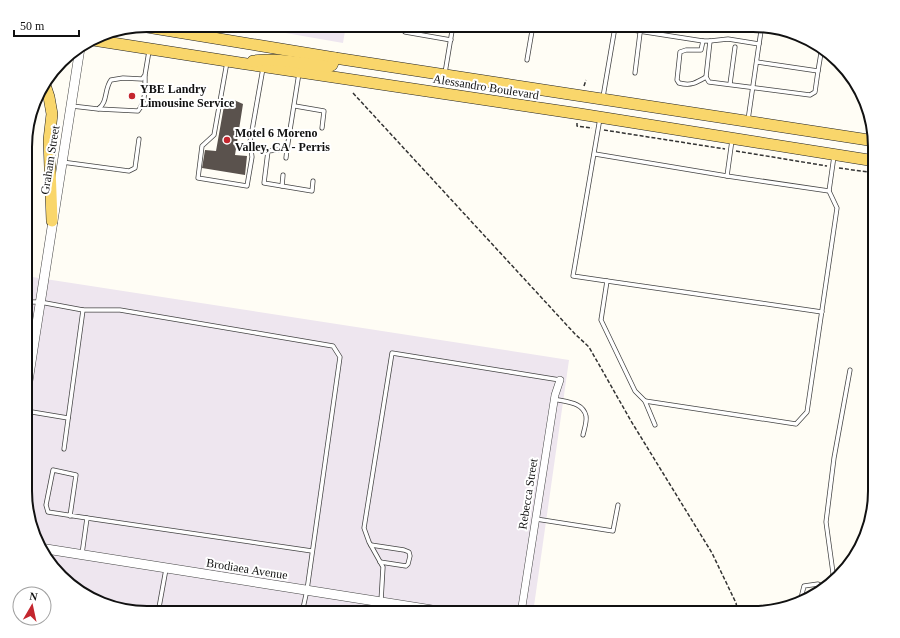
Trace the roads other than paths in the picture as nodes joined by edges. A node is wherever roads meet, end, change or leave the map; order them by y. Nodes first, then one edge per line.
1 (201, 32) edge
2 (405, 32) edge
3 (452, 32) edge
4 (532, 32) edge
5 (615, 32) edge
6 (641, 32) edge
7 (648, 32) edge
8 (761, 32) edge
9 (451, 40) junction
10 (703, 40) junction
11 (102, 41) edge
12 (710, 41) junction
13 (759, 44) junction
14 (735, 47) dead end
15 (150, 49) junction
16 (821, 54) edge
17 (79, 55) edge
18 (335, 58) junction
19 (527, 60) dead end
20 (227, 61) junction
21 (757, 62) junction
22 (240, 63) junction
23 (263, 67) junction
24 (818, 71) junction
25 (300, 72) junction
26 (635, 73) dead end
27 (445, 74) junction
28 (145, 75) junction
29 (706, 77) junction
30 (730, 84) junction
31 (753, 87) junction
32 (47, 90) edge
33 (603, 98) junction
34 (71, 106) junction
35 (294, 106) junction
36 (98, 109) junction
37 (601, 117) junction
38 (748, 121) junction
39 (322, 128) dead end
40 (139, 139) dead end
41 (732, 139) junction
42 (868, 140) edge
43 (287, 149) junction
44 (595, 154) junction
45 (834, 155) junction
46 (286, 158) dead end
47 (868, 160) edge
48 (62, 162) junction
49 (283, 175) dead end
50 (727, 176) junction
51 (313, 181) dead end
52 (282, 186) junction
53 (829, 191) junction
54 (52, 221) junction
55 (607, 281) junction
56 (32, 302) edge
57 (40, 302) junction
58 (83, 310) junction
59 (822, 312) junction
60 (32, 355) edge
61 (850, 370) dead end
62 (560, 380) joint
63 (554, 399) junction
64 (645, 400) junction
65 (32, 412) edge
66 (68, 418) junction
67 (654, 425) dead end
68 (583, 436) dead end
69 (64, 449) dead end
70 (618, 505) dead end
71 (70, 516) junction
72 (87, 518) junction
73 (536, 519) junction
74 (371, 545) junction
75 (48, 549) edge
76 (312, 551) junction
77 (82, 555) junction
78 (380, 562) junction
79 (166, 568) junction
80 (833, 573) edge
81 (820, 585) edge
82 (307, 590) junction
83 (802, 595) edge
84 (381, 602) junction
85 (159, 606) edge
86 (304, 606) edge
87 (406, 606) edge
88 (522, 606) edge

1 - 18 main road, Alessandro Boulevard
2 - 9 lane
3 - 9 lane
4 - 19 lane
5 - 33 lane
6 - 26 lane
7 - 10 lane
8 - 13 lane
9 - 27 lane
10 - 12 lane
10 - 29 lane
11 - 15 main road, Alessandro Boulevard
12 - 13 lane
12 - 29 lane
13 - 21 lane
14 - 30 lane
15 - 20 main road, Alessandro Boulevard
15 - 28 lane
16 - 24 lane
17 - 34 street, Graham Street
18 - 22 main road
18 - 27 main road, Alessandro Boulevard
20 - 22 main road, Alessandro Boulevard
20 - 23 lane
21 - 24 lane
21 - 31 lane
22 - 23 main road, Alessandro Boulevard
23 - 25 main road, Alessandro Boulevard
24 - 31 lane
25 - 35 lane
25 - 37 main road, Alessandro Boulevard
27 - 33 main road, Alessandro Boulevard
28 - 36 lane
28 - 36 lane
29 - 30 lane
30 - 31 lane
31 - 38 lane
32 - 54 main road
33 - 37 main road
33 - 38 main road, Alessandro Boulevard
34 - 36 lane
34 - 48 street, Graham Street
35 - 39 lane
35 - 43 lane
37 - 41 main road, Alessandro Boulevard
37 - 44 lane
38 - 42 main road, Alessandro Boulevard
40 - 48 lane
41 - 45 main road, Alessandro Boulevard
41 - 50 lane
43 - 46 lane
43 - 52 lane
44 - 50 lane
44 - 55 lane
45 - 47 main road, Alessandro Boulevard
45 - 53 lane
48 - 54 street, Graham Street
49 - 52 lane
50 - 53 lane
51 - 52 lane
53 - 59 lane
54 - 57 street, Graham Street
55 - 59 lane
55 - 64 lane
56 - 57 lane
57 - 58 lane
57 - 60 street, Graham Street
58 - 66 lane
58 - 76 lane
59 - 64 lane
61 - 80 lane
62 - 63 street, Rebecca Street
62 - 74 lane
63 - 68 lane
63 - 73 street, Rebecca Street
64 - 67 lane
65 - 66 lane
66 - 69 lane
70 - 73 lane
71 - 71 lane
71 - 72 lane
72 - 76 lane
72 - 77 lane
73 - 88 street, Rebecca Street
74 - 78 lane
74 - 78 lane
75 - 77 street, Brodiaea Avenue
76 - 82 lane
77 - 79 street, Brodiaea Avenue
78 - 84 lane
79 - 82 street, Brodiaea Avenue
79 - 85 lane
81 - 83 lane
82 - 84 street, Brodiaea Avenue
82 - 86 lane
84 - 87 street, Brodiaea Avenue

